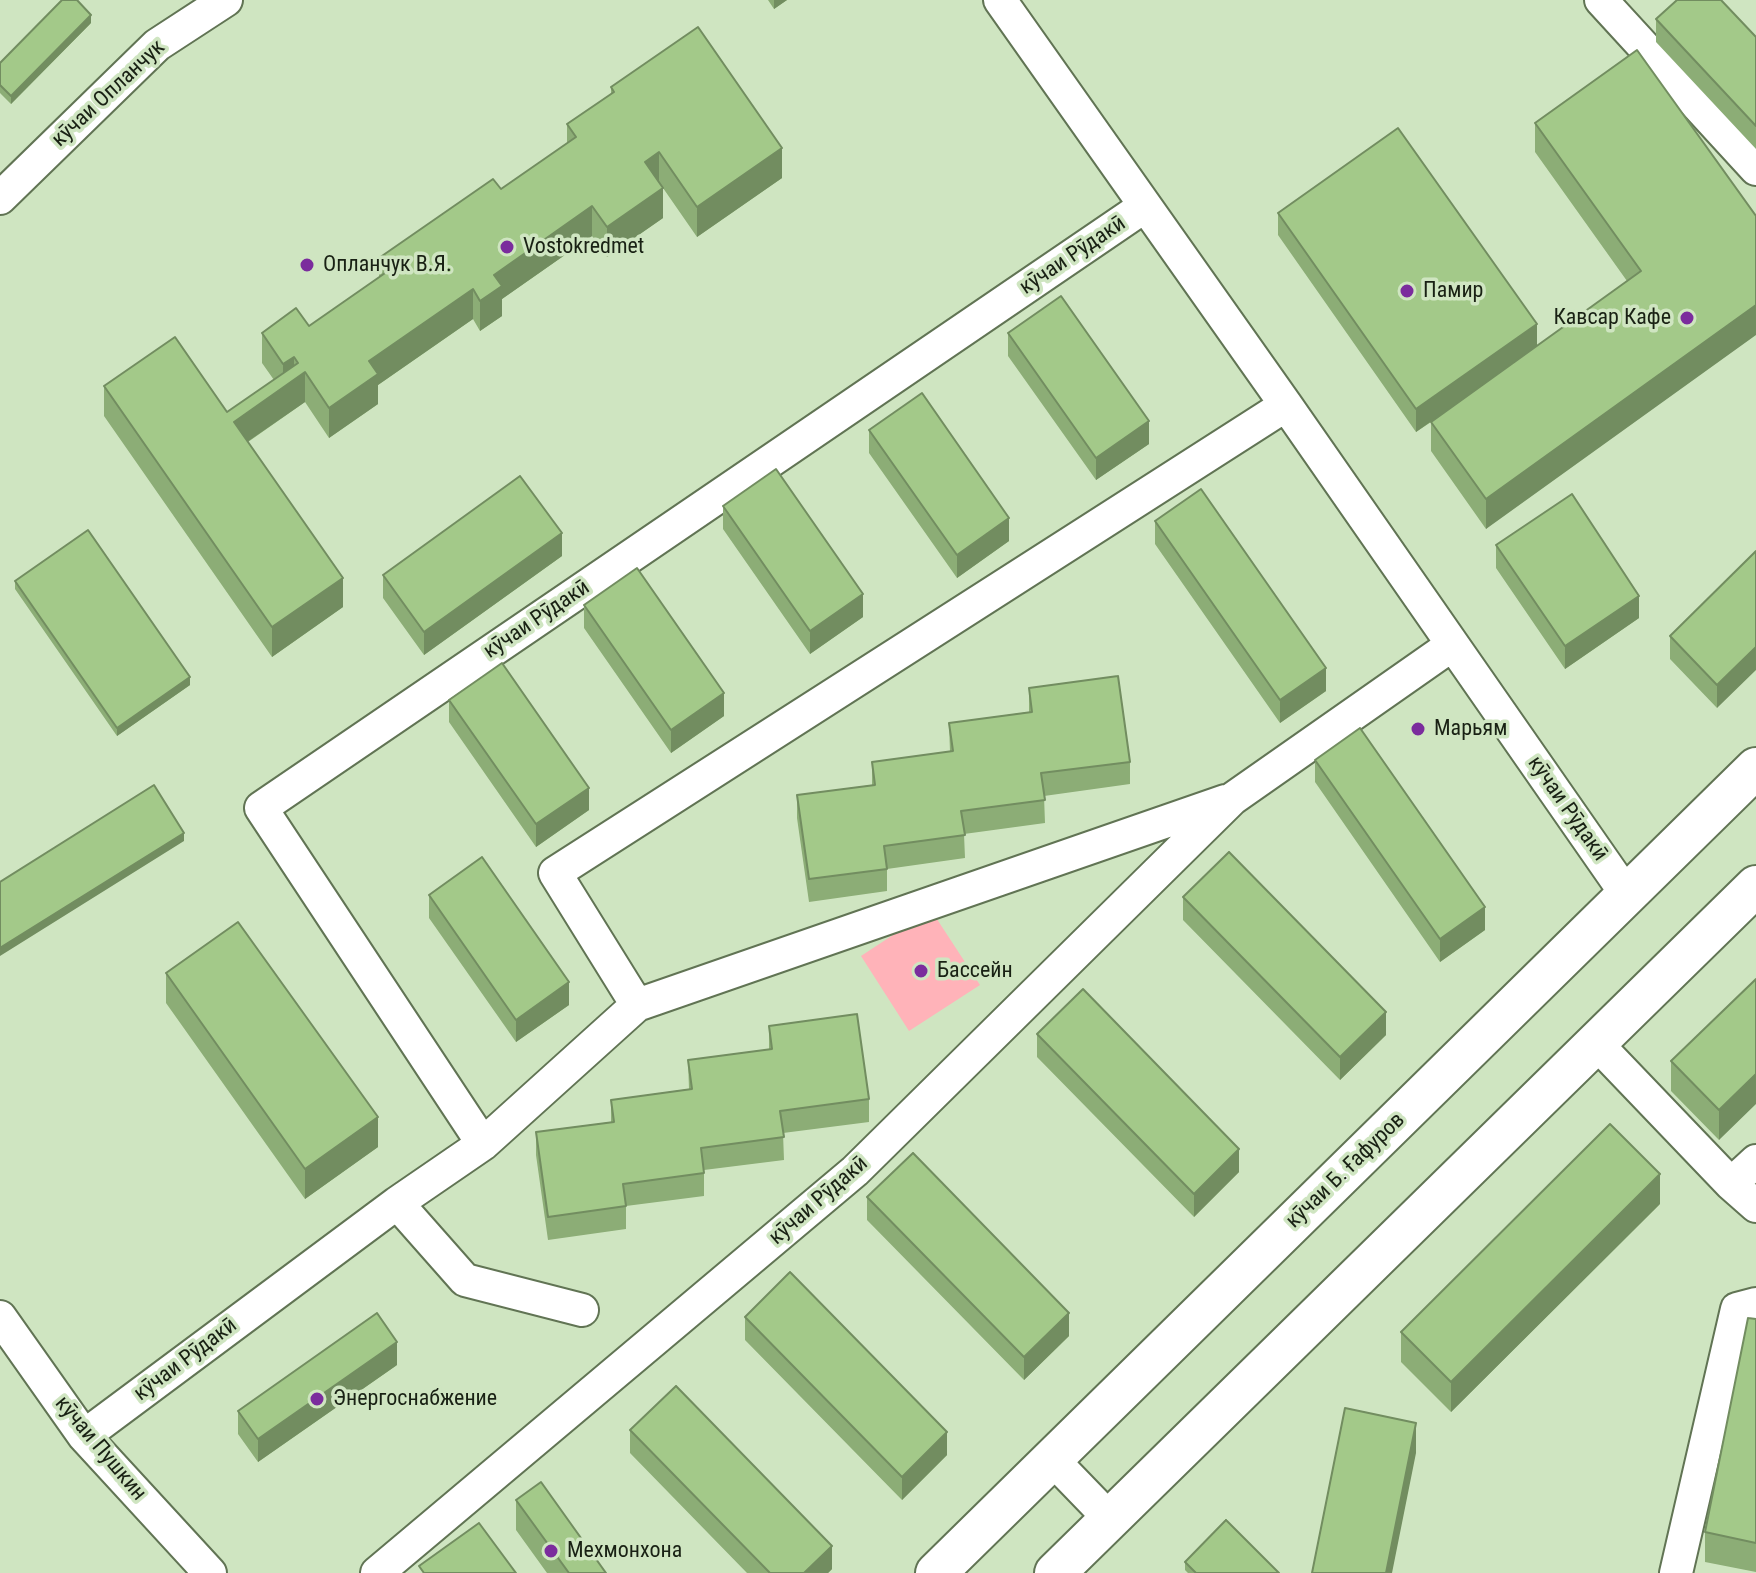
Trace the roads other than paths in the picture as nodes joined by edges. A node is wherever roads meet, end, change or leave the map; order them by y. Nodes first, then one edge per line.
1 (226, 0) edge
2 (1000, 0) edge
3 (1601, 0) edge
4 (1756, 169) edge
5 (0, 198) edge
6 (1145, 206) junction
7 (1286, 405) junction
8 (1452, 645) junction
9 (1756, 768) edge
10 (1232, 799) junction
11 (1756, 886) edge
12 (1627, 895) junction
13 (637, 1005) junction
14 (1596, 1043) junction
15 (483, 1144) junction
16 (1756, 1161) edge
17 (1731, 1184) junction
18 (397, 1203) junction
19 (1756, 1206) edge
20 (1756, 1304) edge
21 (582, 1310) dead end
22 (0, 1317) edge
23 (84, 1436) junction
24 (1052, 1459) junction
25 (1110, 1519) junction
26 (210, 1573) edge
27 (377, 1573) edge
28 (936, 1573) edge
29 (1055, 1573) edge
30 (1676, 1573) edge

1 - 5 street, кӯчаи Опланчук
2 - 6 street, кӯчаи Рӯдакӣ
3 - 4 street
6 - 7 street, кӯчаи Рӯдакӣ
6 - 15 street, кӯчаи Рӯдакӣ
7 - 8 street, кӯчаи Рӯдакӣ
7 - 13 street
8 - 10 street, кӯчаи Рӯдакӣ
8 - 12 street, кӯчаи Рӯдакӣ
9 - 12 main road, кӯчаи Б. Ғафуров
10 - 13 street, кӯчаи Рӯдакӣ
10 - 27 street, кӯчаи Рӯдакӣ
11 - 14 main road
12 - 24 main road, кӯчаи Б. Ғафуров
13 - 15 street, кӯчаи Рӯдакӣ
14 - 17 street
14 - 25 main road
15 - 18 street, кӯчаи Рӯдакӣ
16 - 17 street
17 - 19 street
18 - 21 street
18 - 23 street, кӯчаи Рӯдакӣ
20 - 30 street
22 - 23 street, кӯчаи Пушкин
23 - 26 street, кӯчаи Пушкин
24 - 25 street
24 - 28 main road, кӯчаи Б. Ғафуров
25 - 29 main road

